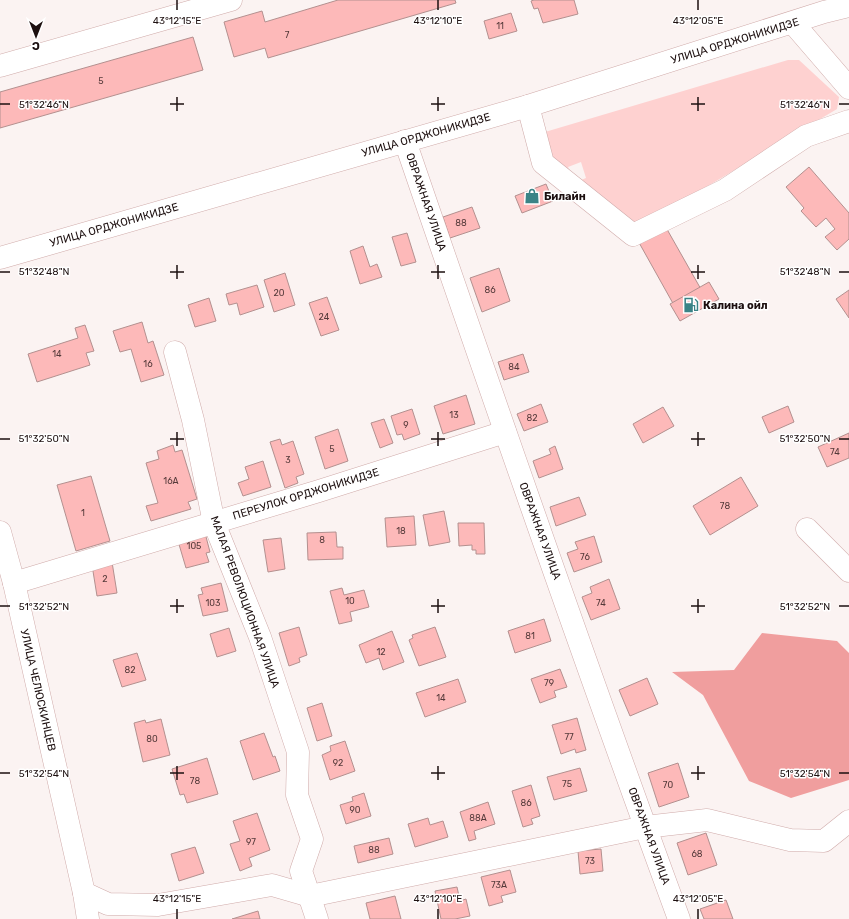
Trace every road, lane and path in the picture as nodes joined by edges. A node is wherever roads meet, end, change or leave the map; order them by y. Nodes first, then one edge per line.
1 (221, 1) edge
2 (821, 6) edge
3 (849, 6) edge
4 (793, 23) junction
5 (0, 66) edge
6 (849, 88) edge
7 (528, 106) junction
8 (849, 121) edge
9 (405, 141) junction
10 (0, 258) edge
11 (175, 352) dead end
12 (505, 432) junction
13 (214, 522) junction
14 (807, 529) dead end
15 (0, 532) edge
16 (849, 570) edge
17 (14, 583) junction
18 (849, 821) edge
19 (645, 827) junction
20 (84, 893) junction
21 (310, 896) junction
22 (88, 919) edge
23 (317, 919) edge
24 (679, 919) edge

1 - 5 street
2 - 3 street, УЛИЦА ОРДЖОНИКИДЗЕ
2 - 4 street, УЛИЦА ОРДЖОНИКИДЗЕ
4 - 6 street
4 - 7 street, УЛИЦА ОРДЖОНИКИДЗЕ
7 - 8 street
7 - 9 street, УЛИЦА ОРДЖОНИКИДЗЕ
9 - 10 street, УЛИЦА ОРДЖОНИКИДЗЕ
9 - 12 street, ОВРАЖНАЯ УЛИЦА
11 - 13 street, МАЛАЯ РЕВОЛЮЦИОННАЯ УЛИЦА
12 - 13 street, ПЕРЕУЛОК ОРДЖОНИКИДЗЕ
12 - 19 street, ОВРАЖНАЯ УЛИЦА
13 - 17 street, ПЕРЕУЛОК ОРДЖОНИКИДЗЕ
13 - 21 street, МАЛАЯ РЕВОЛЮЦИОННАЯ УЛИЦА
14 - 16 street
15 - 17 street, УЛИЦА ЧЕЛЮСКИНЦЕВ
17 - 20 street, УЛИЦА ЧЕЛЮСКИНЦЕВ
18 - 19 street
19 - 21 street
19 - 24 street, ОВРАЖНАЯ УЛИЦА
20 - 21 street
20 - 22 street, УЛИЦА ЧЕЛЮСКИНЦЕВ
21 - 23 street, МАЛАЯ РЕВОЛЮЦИОННАЯ УЛИЦА

